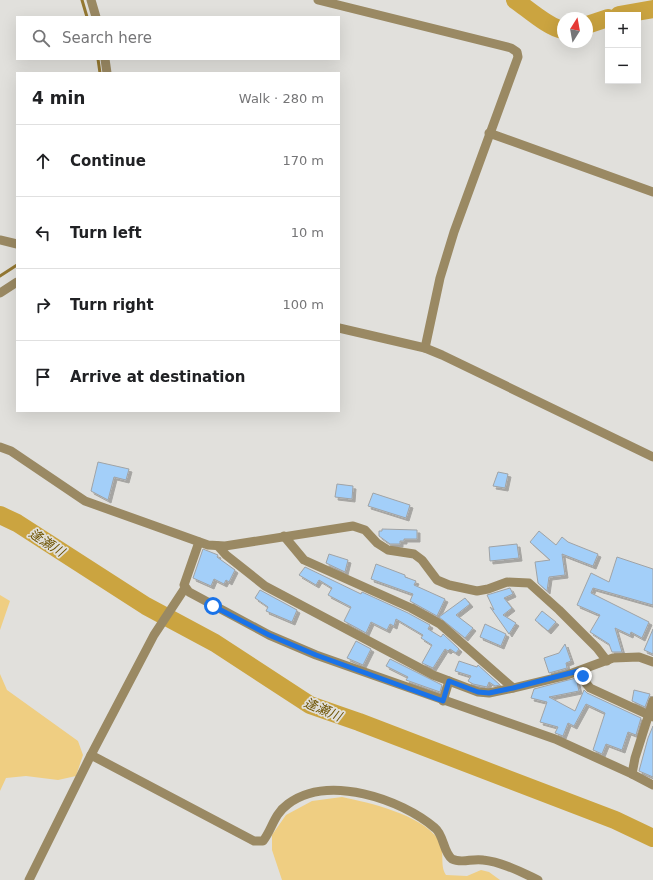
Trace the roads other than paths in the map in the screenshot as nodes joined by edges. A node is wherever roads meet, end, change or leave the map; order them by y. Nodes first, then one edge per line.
1 (91, 0) edge
2 (318, 0) edge
3 (96, 16) edge
4 (105, 60) edge
5 (107, 72) edge
6 (489, 132) junction
7 (653, 192) edge
8 (0, 240) edge
9 (16, 244) edge
10 (16, 283) edge
11 (0, 293) edge
12 (340, 328) edge
13 (425, 348) junction
14 (0, 447) edge
15 (653, 457) edge
16 (284, 536) junction
17 (199, 542) junction
18 (218, 546) junction
19 (183, 592) junction
20 (607, 661) junction
21 (653, 662) edge
22 (582, 670) junction
23 (449, 681) junction
24 (513, 688) junction
25 (443, 701) junction
26 (653, 701) edge
27 (651, 716) edge
28 (91, 755) junction
29 (632, 774) junction
30 (653, 785) edge
31 (29, 880) edge
32 (538, 880) edge

1 - 3 street
2 - 6 street
4 - 5 street
6 - 7 street
6 - 13 street
8 - 9 street
10 - 11 street
12 - 13 street
13 - 15 street
14 - 17 street
16 - 18 street
16 - 20 street
16 - 24 street
17 - 18 street
17 - 19 street
18 - 23 street
19 - 25 street
19 - 28 street
20 - 21 street
20 - 22 street
22 - 24 street
22 - 27 street
23 - 24 street
23 - 25 street
25 - 29 street
26 - 27 street
27 - 29 street
28 - 31 street
28 - 32 street
29 - 30 street

